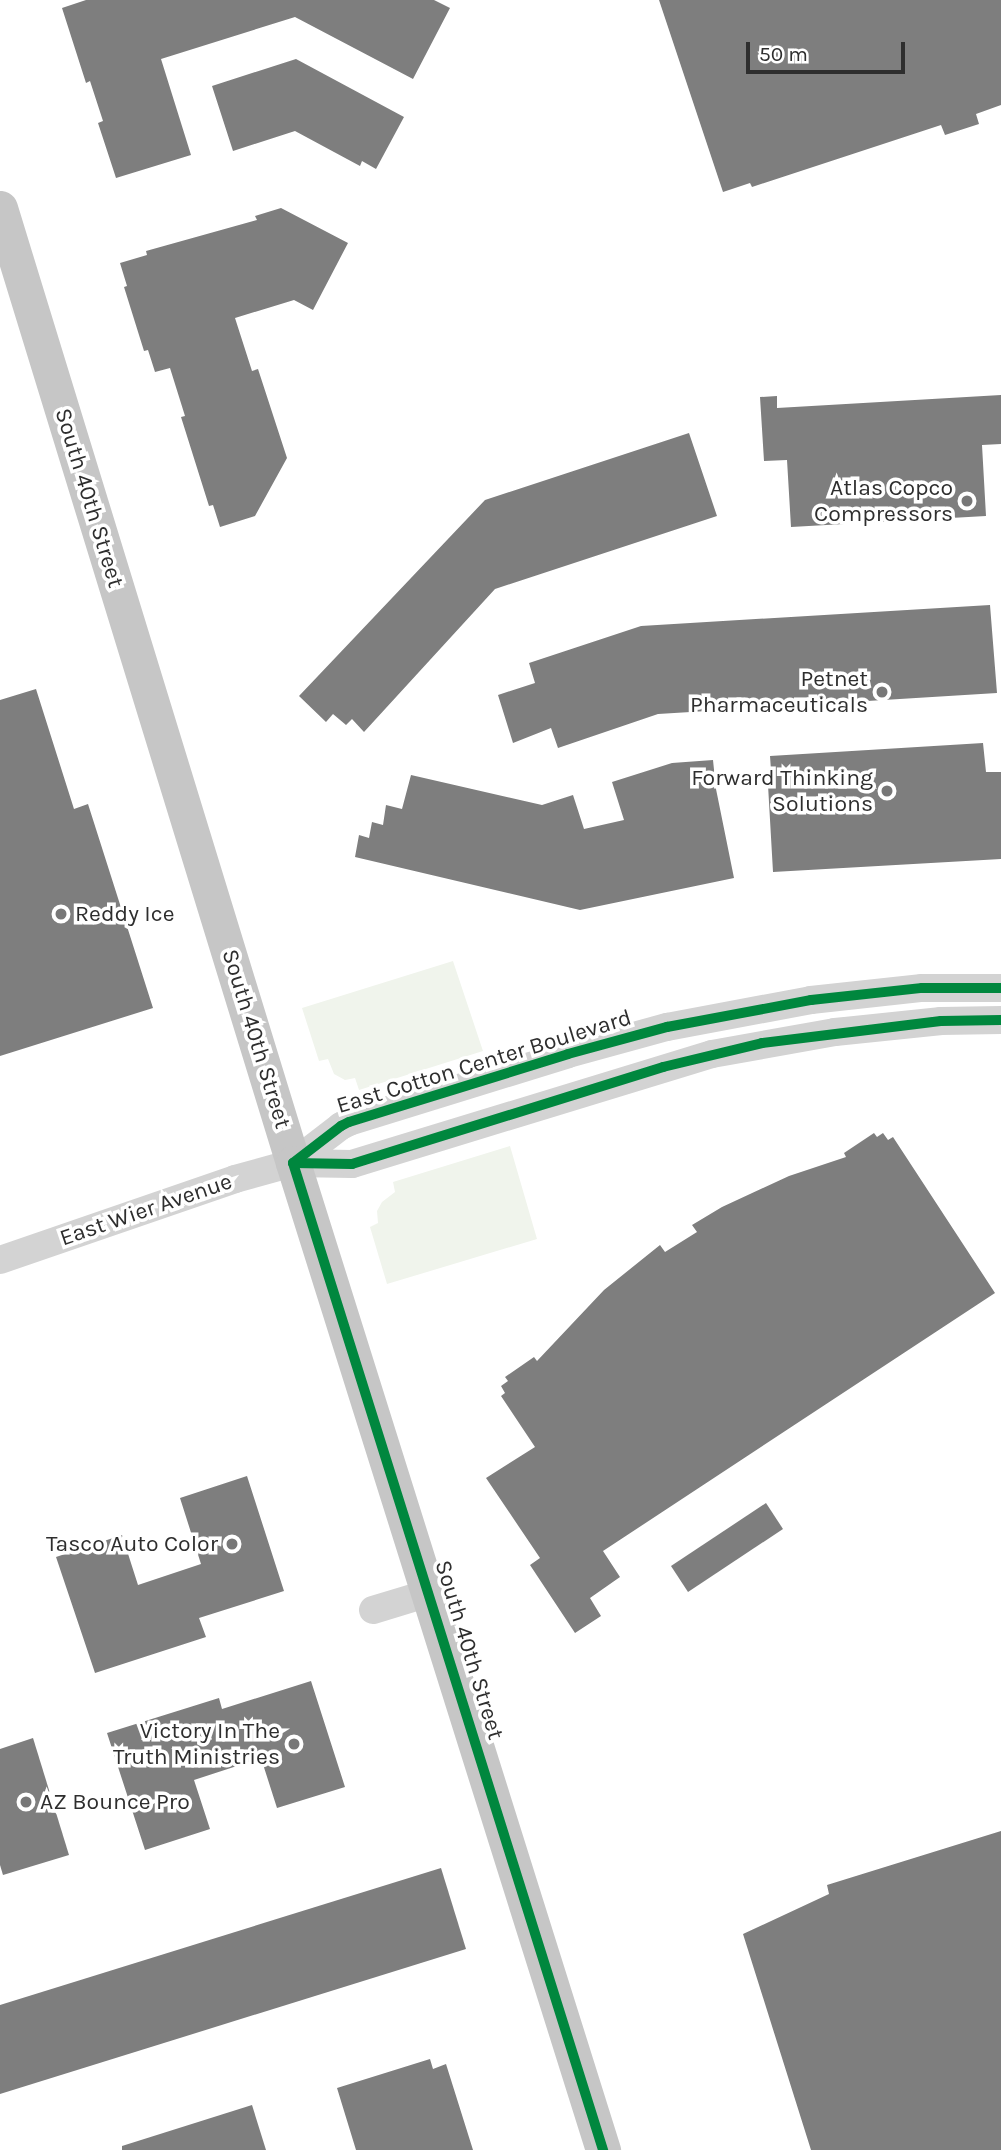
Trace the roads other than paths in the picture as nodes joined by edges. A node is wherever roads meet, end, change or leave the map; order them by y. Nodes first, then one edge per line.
1 (0, 208) edge
2 (1001, 988) edge
3 (1001, 1020) edge
4 (293, 1163) junction
5 (0, 1260) edge
6 (429, 1592) junction
7 (373, 1610) dead end
8 (603, 2150) edge

1 - 4 main road, South 40th Street
2 - 4 street, East Cotton Center Boulevard
3 - 4 street
4 - 5 street, East Wier Avenue
4 - 6 main road, South 40th Street
6 - 7 street
6 - 8 main road, South 40th Street

